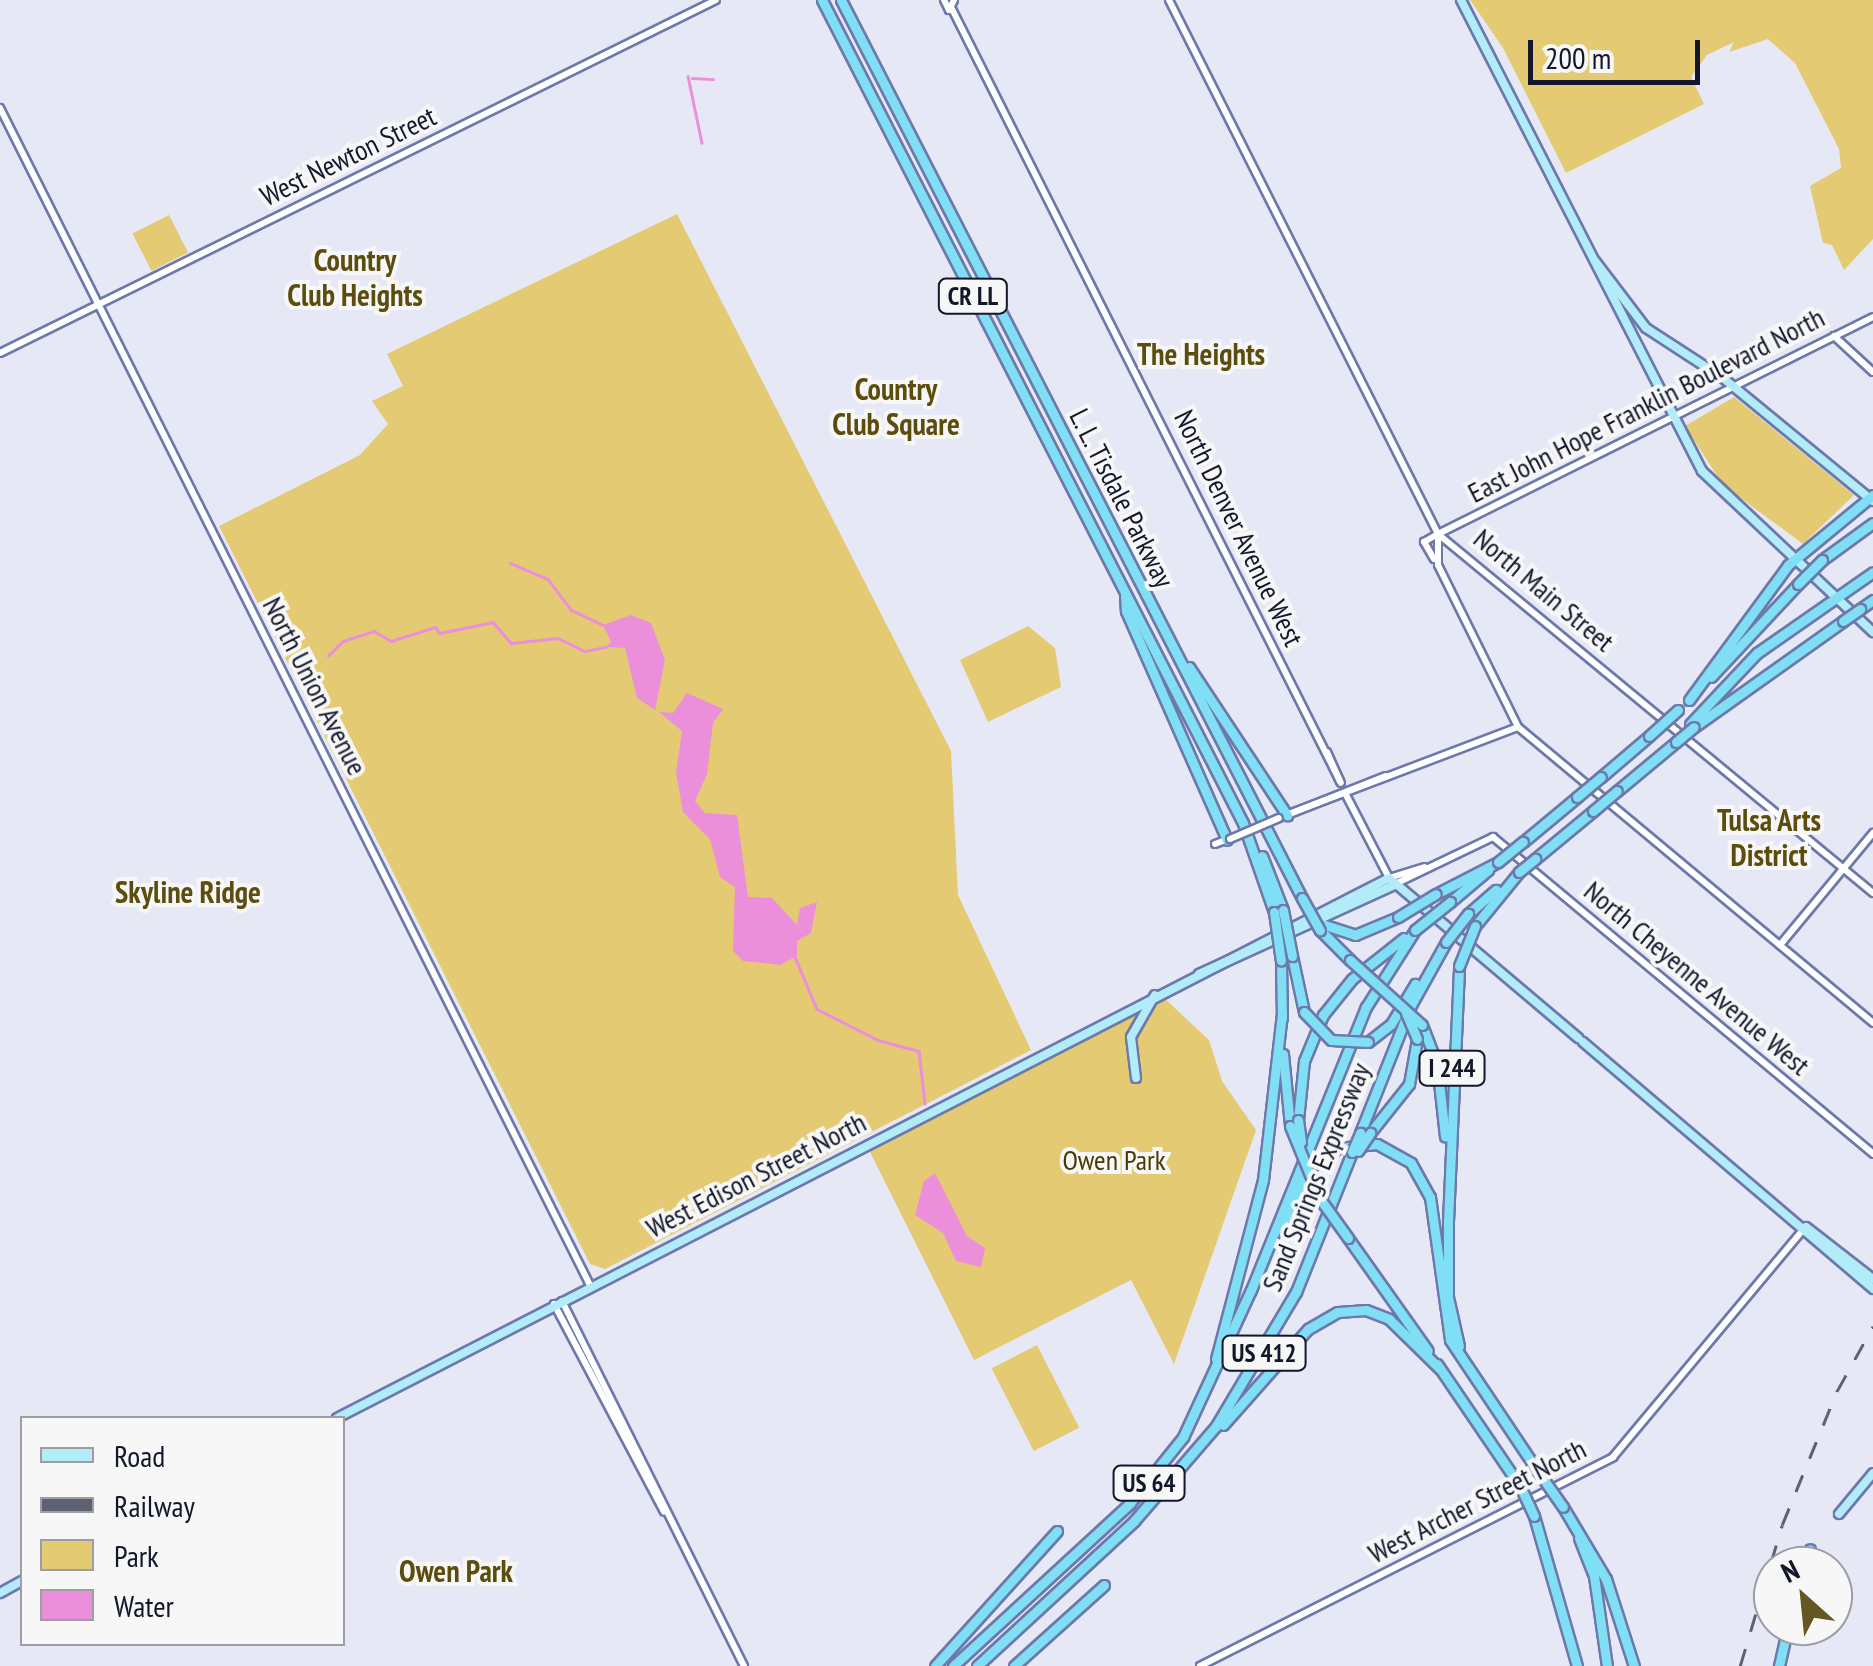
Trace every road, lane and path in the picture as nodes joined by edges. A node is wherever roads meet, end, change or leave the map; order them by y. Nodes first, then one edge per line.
1 (716, 0) edge
2 (822, 0) edge
3 (841, 0) edge
4 (944, 0) edge
5 (1169, 0) edge
6 (1460, 0) edge
7 (954, 3) edge
8 (0, 108) edge
9 (1594, 261) junction
10 (99, 304) junction
11 (1873, 317) edge
12 (1834, 336) junction
13 (0, 353) edge
14 (1873, 372) edge
15 (1734, 387) junction
16 (1672, 416) junction
17 (1872, 498) edge
18 (1873, 523) edge
19 (1438, 534) junction
20 (1796, 556) junction
21 (1438, 564) junction
22 (1873, 572) edge
23 (1125, 591) junction
24 (1833, 598) junction
25 (1873, 600) edge
26 (1156, 614) junction
27 (1873, 632) edge
28 (1723, 659) junction
29 (1692, 726) junction
30 (1518, 727) junction
31 (1343, 788) junction
32 (1283, 816) junction
33 (1873, 834) edge
34 (1493, 837) joint
35 (1228, 839) junction
36 (1215, 844) dead end
37 (1498, 862) junction
38 (1844, 869) junction
39 (1519, 872) junction
40 (1392, 881) junction
41 (1873, 893) edge
42 (1302, 898) junction
43 (1278, 911) junction
44 (1415, 930) junction
45 (1446, 942) junction
46 (1780, 945) junction
47 (1155, 995) junction
48 (1392, 995) junction
49 (1282, 1014) junction
50 (1873, 1022) edge
51 (1136, 1078) dead end
52 (1294, 1123) junction
53 (1365, 1133) junction
54 (1872, 1150) edge
55 (1448, 1170) junction
56 (1805, 1227) junction
57 (1873, 1278) edge
58 (590, 1285) junction
59 (1873, 1288) edge
60 (1251, 1290) junction
61 (558, 1302) junction
62 (1440, 1368) junction
63 (1468, 1373) junction
64 (1205, 1396) junction
65 (340, 1416) edge
66 (1187, 1464) junction
67 (1873, 1473) edge
68 (1566, 1512) junction
69 (1839, 1514) dead end
70 (1056, 1530) dead end
71 (1104, 1585) dead end
72 (744, 1666) edge
73 (935, 1666) edge
74 (953, 1666) edge
75 (977, 1666) edge
76 (1014, 1666) edge
77 (1200, 1666) edge
78 (1577, 1666) edge
79 (1606, 1666) edge
80 (1634, 1666) edge

1 - 10 street, West Newton Street
2 - 23 highway, L. L. Tisdale Parkway / CR LL
3 - 26 highway, L. L. Tisdale Parkway / CR LL
4 - 7 street, North Denver Avenue West
5 - 19 street, North Main Street
6 - 9 main road
7 - 31 street, North Denver Avenue West
8 - 10 street, North Union Avenue
9 - 15 main road
9 - 16 main road
10 - 13 street, West Newton Street
10 - 58 street, North Union Avenue
11 - 12 street, East John Hope Franklin Boulevard North
12 - 14 street
12 - 15 street, East John Hope Franklin Boulevard North
15 - 16 street, East John Hope Franklin Boulevard North
15 - 17 main road
16 - 19 street, East John Hope Franklin Boulevard North
16 - 20 main road
17 - 20 highway
18 - 28 highway, bridge
19 - 21 street
19 - 21 street, East John Hope Franklin Boulevard North
19 - 38 street, North Main Street
20 - 24 main road
20 - 28 highway
21 - 30 street
22 - 24 highway
23 - 35 highway
23 - 43 highway, L. L. Tisdale Parkway / CR LL
24 - 27 main road
24 - 29 highway
25 - 29 highway, bridge
26 - 32 highway
26 - 42 highway, L. L. Tisdale Parkway / CR LL
28 - 37 highway, bridge
29 - 39 highway, I 244, bridge
30 - 31 street
30 - 46 street
31 - 32 street
31 - 40 street, North Denver Avenue West
32 - 35 street, bridge
33 - 38 street
34 - 40 street, West Edison Street North
34 - 54 street, North Cheyenne Avenue West
35 - 36 street
37 - 42 highway, bridge
37 - 44 highway, bridge
38 - 41 street, North Main Street
38 - 46 street
39 - 45 highway, Sand Springs Expressway / US 412, bridge
39 - 55 highway, I 244, bridge
40 - 47 main road, West Edison Street North
40 - 56 main road, North Denver Avenue West
42 - 48 highway, L. L. Tisdale Parkway / CR LL, bridge
43 - 45 highway, bridge
43 - 49 highway, bridge
44 - 52 highway
44 - 60 highway, Sand Springs Expressway
45 - 53 highway, Sand Springs Expressway / US 412
46 - 50 street
47 - 51 main road
47 - 58 main road, West Edison Street North
48 - 53 highway, bridge
48 - 55 highway, CR LL, bridge
49 - 52 highway
49 - 64 highway
52 - 62 highway, bridge
53 - 66 highway, Sand Springs Expressway / US 412, bridge
55 - 63 highway, I 244
56 - 57 main road, North Denver Avenue West
56 - 59 main road, North Denver Avenue West
56 - 77 street, West Archer Street North
58 - 61 main road, West Edison Street North
60 - 63 highway, US 64
60 - 64 highway, Sand Springs Expressway / US 64
61 - 65 main road, West Edison Street North
61 - 72 street
62 - 66 highway, US 64
62 - 78 highway, bridge
63 - 68 highway, I 244, bridge
64 - 74 highway, Sand Springs Expressway / US 64
66 - 75 highway, Sand Springs Expressway / US 64
67 - 69 main road
68 - 79 highway
68 - 80 highway, I 244
70 - 73 highway
71 - 76 highway

